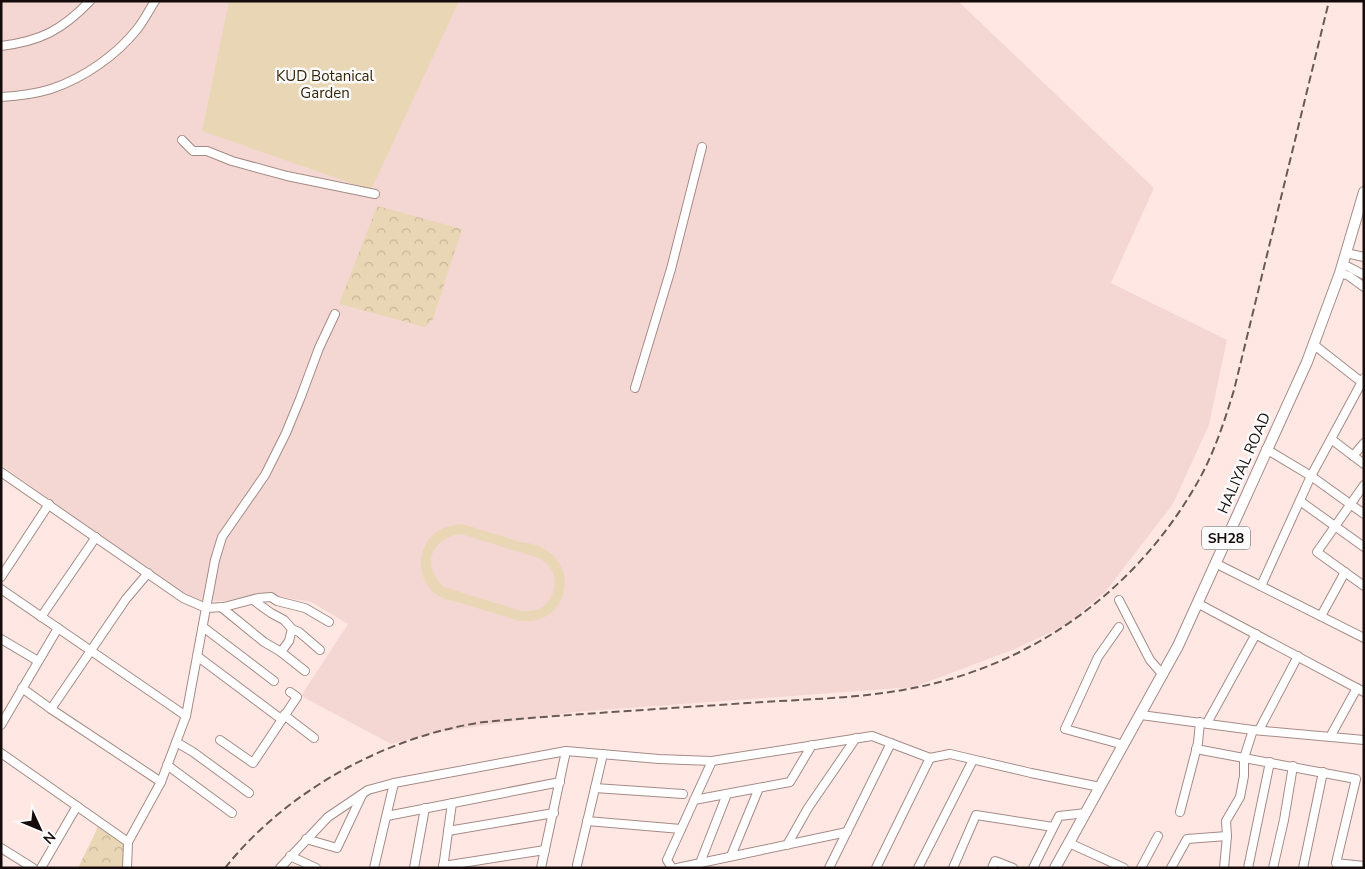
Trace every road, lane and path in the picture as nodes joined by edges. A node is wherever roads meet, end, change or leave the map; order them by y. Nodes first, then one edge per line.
1 (90, 1) edge
2 (155, 1) edge
3 (1, 46) edge
4 (1, 97) edge
5 (182, 140) dead end
6 (702, 147) dead end
7 (1364, 192) edge
8 (375, 194) dead end
9 (1346, 253) junction
10 (1364, 257) edge
11 (1341, 268) junction
12 (1364, 275) edge
13 (1364, 287) edge
14 (335, 314) dead end
15 (1314, 344) junction
16 (1363, 381) edge
17 (635, 388) dead end
18 (1331, 439) junction
19 (1364, 443) edge
20 (1266, 449) junction
21 (1353, 456) junction
22 (1364, 464) edge
23 (1, 472) edge
24 (1311, 476) junction
25 (1364, 484) edge
26 (1300, 501) junction
27 (49, 504) junction
28 (1350, 504) junction
29 (1364, 514) edge
30 (1334, 526) junction
31 (96, 537) junction
32 (1364, 547) edge
33 (1215, 563) junction
34 (1345, 572) junction
35 (148, 574) junction
36 (1, 577) edge
37 (1261, 586) junction
38 (1364, 586) edge
39 (1, 589) edge
40 (253, 600) junction
41 (1119, 600) dead end
42 (1197, 603) junction
43 (221, 607) junction
44 (206, 608) junction
45 (1321, 616) junction
46 (41, 617) junction
47 (329, 622) dead end
48 (203, 627) junction
49 (58, 628) junction
50 (1119, 628) dead end
51 (292, 629) junction
52 (1256, 634) junction
53 (1364, 638) edge
54 (1, 639) edge
55 (90, 650) junction
56 (320, 650) dead end
57 (281, 652) junction
58 (198, 656) junction
59 (1298, 656) junction
60 (38, 661) junction
61 (305, 671) dead end
62 (1163, 675) junction
63 (274, 681) dead end
64 (22, 688) junction
65 (1360, 690) edge
66 (290, 692) dead end
67 (51, 709) junction
68 (1141, 715) junction
69 (186, 716) junction
70 (283, 717) junction
71 (1203, 722) junction
72 (1, 725) edge
73 (1256, 730) junction
74 (1330, 737) junction
75 (314, 738) dead end
76 (856, 738) junction
77 (220, 740) dead end
78 (1364, 740) edge
79 (176, 742) junction
80 (891, 743) junction
81 (812, 745) junction
82 (1124, 745) junction
83 (1196, 749) junction
84 (566, 751) junction
85 (1, 753) edge
86 (603, 754) junction
87 (930, 758) junction
88 (1244, 758) junction
89 (972, 760) junction
90 (712, 761) junction
91 (1270, 762) junction
92 (167, 765) junction
93 (1293, 766) junction
94 (1323, 772) junction
95 (161, 782) junction
96 (560, 782) junction
97 (394, 783) junction
98 (1100, 787) junction
99 (595, 788) junction
100 (759, 788) junction
101 (248, 793) dead end
102 (363, 793) junction
103 (683, 794) dead end
104 (727, 794) junction
105 (694, 800) junction
106 (452, 803) junction
107 (77, 806) junction
108 (425, 808) junction
109 (1180, 812) dead end
110 (554, 813) junction
111 (1086, 813) junction
112 (232, 814) dead end
113 (387, 816) junction
114 (587, 821) junction
115 (1053, 827) junction
116 (681, 828) junction
117 (448, 831) junction
118 (847, 832) junction
119 (1158, 836) dead end
120 (1227, 836) junction
121 (306, 839) junction
122 (128, 842) junction
123 (1069, 843) junction
124 (787, 845) junction
125 (1, 848) edge
126 (545, 850) junction
127 (290, 856) junction
128 (731, 856) junction
129 (700, 863) junction
130 (577, 865) dead end
131 (1364, 866) edge
132 (443, 867) edge
133 (33, 868) edge
134 (41, 868) edge
135 (127, 868) edge
136 (280, 868) edge
137 (316, 868) edge
138 (374, 868) edge
139 (414, 868) edge
140 (541, 868) edge
141 (672, 868) edge
142 (677, 868) edge
143 (830, 868) edge
144 (876, 868) edge
145 (918, 868) edge
146 (953, 868) edge
147 (992, 868) edge
148 (1013, 868) edge
149 (1033, 868) edge
150 (1055, 868) edge
151 (1124, 868) edge
152 (1141, 868) edge
153 (1170, 868) edge
154 (1224, 868) edge
155 (1248, 868) edge
156 (1273, 868) edge
157 (1303, 868) edge

1 - 3 street
2 - 4 street
5 - 8 street
6 - 17 street
7 - 9 main road, HALIYAL ROAD / SH28
9 - 10 street
9 - 11 main road, HALIYAL ROAD / SH28
11 - 12 street
11 - 13 street
11 - 15 main road, HALIYAL ROAD / SH28
14 - 44 street
15 - 16 street
15 - 20 main road, HALIYAL ROAD / SH28
16 - 18 street
18 - 21 street
18 - 24 street
19 - 21 street
20 - 24 street
20 - 33 main road, HALIYAL ROAD / SH28
21 - 22 street
23 - 27 street
24 - 26 street
24 - 28 street
25 - 28 street
26 - 30 street
26 - 37 street
27 - 31 street
27 - 36 street
28 - 29 street
28 - 30 street
30 - 32 street
30 - 34 street
31 - 35 street
31 - 46 street
33 - 37 street
33 - 42 main road, HALIYAL ROAD / SH28
34 - 38 street
34 - 45 street
35 - 44 street
35 - 55 street
37 - 45 street
39 - 46 street
40 - 43 street
40 - 47 street
40 - 51 street
41 - 62 street
42 - 52 street
42 - 62 main road, HALIYAL ROAD / SH28
43 - 44 street
43 - 57 street
44 - 48 street
45 - 53 street
46 - 49 street
48 - 58 street
48 - 63 street
49 - 55 street
49 - 60 street
50 - 82 street
51 - 56 street
51 - 57 street
52 - 59 street
52 - 71 street
54 - 60 street
55 - 67 street
55 - 69 street
57 - 61 street
58 - 69 street
58 - 70 street
59 - 65 street
59 - 73 street
60 - 64 street
62 - 68 main road, HALIYAL ROAD / SH28
64 - 67 street
64 - 72 street
65 - 74 street
66 - 70 street
67 - 95 street
68 - 71 street
68 - 82 main road, HALIYAL ROAD / SH28
69 - 79 street
70 - 75 street
70 - 77 street
71 - 73 street
71 - 83 street
73 - 74 street
73 - 88 street
74 - 78 street
76 - 80 street
76 - 81 street
76 - 124 street
79 - 92 street
79 - 101 street
80 - 87 street
80 - 118 street
81 - 90 street
81 - 100 street
82 - 98 main road, HALIYAL ROAD / SH28
83 - 88 street
83 - 109 street
84 - 86 street
84 - 96 street
84 - 97 street
85 - 107 street
86 - 90 street
86 - 99 street
87 - 89 street
87 - 144 street
88 - 91 street
88 - 120 street
89 - 98 street
89 - 145 street
90 - 105 street
91 - 93 street
91 - 155 street
92 - 95 street
92 - 112 street
93 - 94 street
93 - 156 street
94 - 131 street
94 - 157 street
95 - 122 street
96 - 106 street
96 - 110 street
97 - 102 street
97 - 113 street
98 - 111 main road, HALIYAL ROAD / SH28
99 - 103 street
99 - 114 street
100 - 104 street
100 - 128 street
102 - 121 street
102 - 121 street
104 - 105 street
104 - 129 street
105 - 116 street
106 - 108 street
106 - 117 street
107 - 122 street
107 - 134 street
108 - 113 street
108 - 139 street
110 - 117 street
110 - 126 street
111 - 115 street
111 - 123 main road, HALIYAL ROAD / SH28
113 - 138 street
114 - 116 street
114 - 130 street
115 - 146 street
115 - 149 street
116 - 141 street
117 - 132 street
118 - 124 street
118 - 143 street
119 - 152 street
120 - 153 street
120 - 154 street
121 - 127 street
122 - 135 street
123 - 150 main road, HALIYAL ROAD / SH28
123 - 151 street
124 - 128 street
125 - 133 street
126 - 132 street
126 - 140 street
127 - 136 street
127 - 137 street
128 - 129 street
129 - 142 street
147 - 148 street

